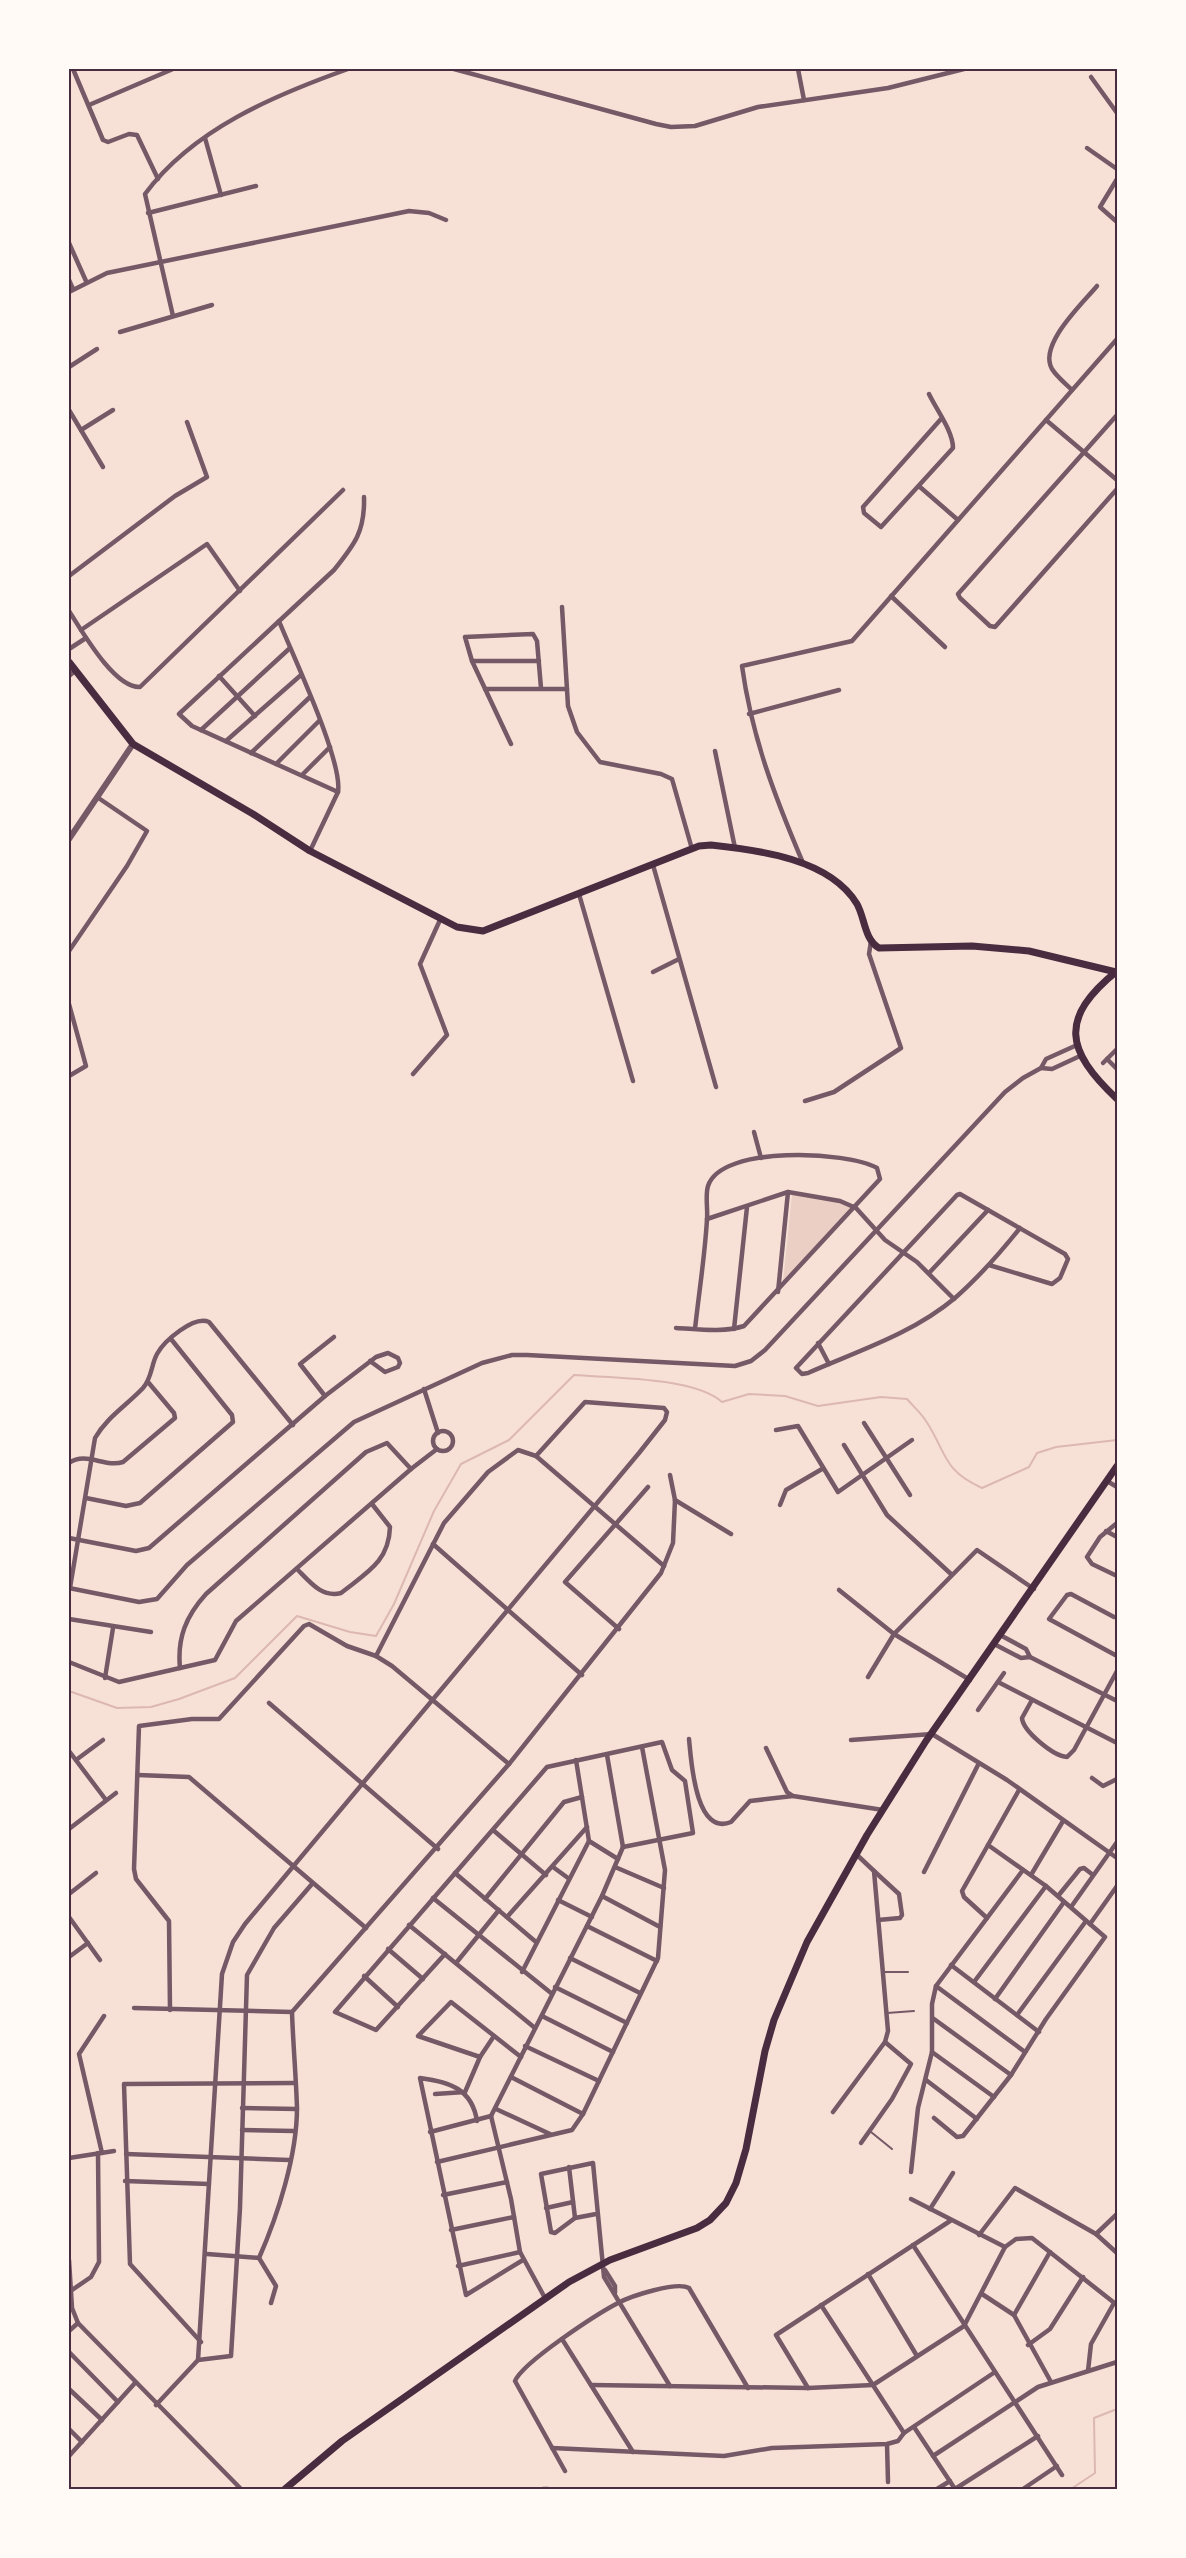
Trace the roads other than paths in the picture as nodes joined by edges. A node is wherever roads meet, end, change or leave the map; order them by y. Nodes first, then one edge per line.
1 (83, 69) edge
2 (173, 69) edge
3 (348, 69) edge
4 (454, 69) edge
5 (798, 69) edge
6 (964, 69) edge
7 (74, 71) edge
8 (1090, 78) dead end
9 (804, 100) junction
10 (89, 105) junction
11 (1117, 114) edge
12 (205, 138) junction
13 (1087, 148) dead end
14 (1117, 169) edge
15 (158, 179) junction
16 (1117, 179) edge
17 (256, 186) dead end
18 (221, 195) junction
19 (148, 213) junction
20 (446, 220) dead end
21 (1117, 222) edge
22 (69, 243) edge
23 (161, 263) junction
24 (69, 280) edge
25 (86, 281) junction
26 (1097, 286) dead end
27 (71, 290) edge
28 (212, 305) dead end
29 (173, 315) junction
30 (120, 332) dead end
31 (1117, 339) edge
32 (97, 349) dead end
33 (69, 368) edge
34 (1071, 390) junction
35 (929, 394) dead end
36 (69, 410) edge
37 (113, 410) dead end
38 (1117, 415) edge
39 (941, 419) junction
40 (1046, 420) junction
41 (187, 422) dead end
42 (81, 430) junction
43 (1085, 452) junction
44 (103, 467) dead end
45 (1117, 480) edge
46 (920, 487) junction
47 (1117, 489) edge
48 (343, 490) dead end
49 (364, 497) dead end
50 (958, 520) junction
51 (69, 576) edge
52 (240, 591) junction
53 (891, 596) junction
54 (562, 607) dead end
55 (69, 611) edge
56 (279, 621) junction
57 (81, 630) junction
58 (86, 638) junction
59 (945, 647) dead end
60 (290, 648) junction
61 (69, 650) edge
62 (472, 661) junction
63 (539, 661) junction
64 (69, 662) edge
65 (72, 673) edge
66 (301, 675) junction
67 (219, 676) junction
68 (541, 688) junction
69 (485, 689) junction
70 (567, 689) junction
71 (839, 690) dead end
72 (238, 696) junction
73 (310, 697) junction
74 (749, 714) junction
75 (255, 716) junction
76 (319, 721) junction
77 (201, 730) junction
78 (226, 741) junction
79 (133, 744) junction
80 (511, 744) dead end
81 (330, 747) junction
82 (715, 750) dead end
83 (251, 753) junction
84 (276, 764) junction
85 (302, 775) junction
86 (338, 792) junction
87 (97, 797) junction
88 (69, 839) edge
89 (735, 848) junction
90 (692, 849) junction
91 (310, 850) junction
92 (803, 863) junction
93 (653, 865) junction
94 (579, 894) junction
95 (440, 920) junction
96 (871, 941) junction
97 (69, 951) edge
98 (679, 959) junction
99 (1117, 971) edge
100 (653, 972) dead end
101 (69, 1004) edge
102 (1077, 1045) junction
103 (1117, 1049) edge
104 (1080, 1056) junction
105 (1107, 1059) junction
106 (1102, 1063) dead end
107 (1041, 1068) junction
108 (1117, 1069) edge
109 (413, 1074) dead end
110 (69, 1076) edge
111 (633, 1081) dead end
112 (716, 1087) dead end
113 (1117, 1099) edge
114 (805, 1101) dead end
115 (754, 1132) dead end
116 (761, 1158) junction
117 (788, 1192) junction
118 (747, 1207) junction
119 (856, 1208) junction
120 (988, 1210) junction
121 (707, 1219) junction
122 (1020, 1228) junction
123 (877, 1229) junction
124 (901, 1252) junction
125 (989, 1265) junction
126 (928, 1273) junction
127 (778, 1292) junction
128 (954, 1299) junction
129 (676, 1328) dead end
130 (695, 1329) junction
131 (734, 1329) junction
132 (334, 1338) dead end
133 (171, 1339) junction
134 (818, 1343) junction
135 (370, 1361) junction
136 (829, 1364) junction
137 (148, 1382) junction
138 (424, 1389) junction
139 (325, 1396) junction
140 (864, 1423) dead end
141 (293, 1425) junction
142 (776, 1430) dead end
143 (438, 1433) junction
144 (912, 1440) dead end
145 (844, 1445) dead end
146 (436, 1449) junction
147 (536, 1456) junction
148 (91, 1459) junction
149 (888, 1459) junction
150 (69, 1463) edge
151 (822, 1468) junction
152 (411, 1469) junction
153 (1115, 1472) edge
154 (670, 1475) dead end
155 (864, 1475) junction
156 (1107, 1481) junction
157 (648, 1487) dead end
158 (1117, 1487) edge
159 (910, 1495) dead end
160 (86, 1498) junction
161 (675, 1500) junction
162 (372, 1504) junction
163 (780, 1505) dead end
164 (594, 1506) junction
165 (1117, 1523) edge
166 (614, 1525) junction
167 (1106, 1532) junction
168 (730, 1534) dead end
169 (1117, 1537) edge
170 (69, 1539) edge
171 (79, 1540) junction
172 (433, 1544) junction
173 (664, 1566) junction
174 (298, 1569) junction
175 (951, 1574) junction
176 (1117, 1576) edge
177 (69, 1588) edge
178 (1034, 1589) junction
179 (839, 1590) dead end
180 (508, 1608) junction
181 (1114, 1617) dead end
182 (69, 1619) edge
183 (113, 1628) junction
184 (619, 1629) junction
185 (152, 1632) dead end
186 (894, 1634) junction
187 (1002, 1636) junction
188 (996, 1645) junction
189 (376, 1656) junction
190 (1117, 1656) edge
191 (1030, 1657) junction
192 (69, 1662) edge
193 (180, 1668) junction
194 (1117, 1671) edge
195 (1004, 1673) dead end
196 (582, 1675) junction
197 (868, 1677) dead end
198 (105, 1678) junction
199 (970, 1680) junction
200 (998, 1682) junction
201 (1104, 1695) junction
202 (433, 1699) junction
203 (1032, 1700) junction
204 (1117, 1701) edge
205 (269, 1703) dead end
206 (978, 1710) dead end
207 (1086, 1728) junction
208 (932, 1734) junction
209 (689, 1738) dead end
210 (103, 1740) dead end
211 (851, 1740) dead end
212 (1117, 1743) edge
213 (642, 1747) junction
214 (766, 1748) dead end
215 (69, 1751) edge
216 (607, 1755) junction
217 (76, 1760) junction
218 (576, 1760) junction
219 (979, 1763) junction
220 (509, 1764) junction
221 (138, 1775) junction
222 (1092, 1778) dead end
223 (1117, 1779) edge
224 (363, 1784) junction
225 (1019, 1790) junction
226 (116, 1793) dead end
227 (793, 1796) junction
228 (582, 1797) junction
229 (106, 1800) junction
230 (883, 1810) junction
231 (1063, 1821) junction
232 (587, 1827) junction
233 (69, 1830) edge
234 (493, 1830) junction
235 (589, 1841) junction
236 (658, 1841) junction
237 (1117, 1842) edge
238 (988, 1845) junction
239 (622, 1847) junction
240 (438, 1849) junction
241 (1109, 1852) junction
242 (522, 1854) junction
243 (856, 1854) junction
244 (1117, 1858) edge
245 (618, 1859) junction
246 (293, 1866) junction
247 (615, 1866) junction
248 (553, 1867) junction
249 (1023, 1870) junction
250 (874, 1872) junction
251 (924, 1872) dead end
252 (96, 1873) dead end
253 (455, 1873) junction
254 (546, 1875) junction
255 (1031, 1875) junction
256 (1093, 1875) junction
257 (568, 1878) junction
258 (312, 1884) junction
259 (1046, 1886) junction
260 (1117, 1886) edge
261 (664, 1888) junction
262 (69, 1894) edge
263 (602, 1896) junction
264 (1058, 1896) junction
265 (433, 1898) junction
266 (485, 1899) junction
267 (558, 1900) junction
268 (1064, 1902) junction
269 (1071, 1907) junction
270 (499, 1910) junction
271 (69, 1917) edge
272 (507, 1917) junction
273 (592, 1917) junction
274 (987, 1918) junction
275 (878, 1920) junction
276 (1088, 1922) junction
277 (409, 1925) junction
278 (587, 1926) junction
279 (660, 1927) junction
280 (366, 1928) junction
281 (478, 1936) junction
282 (536, 1942) junction
283 (88, 1943) junction
284 (388, 1949) junction
285 (445, 1954) junction
286 (69, 1958) edge
287 (570, 1958) junction
288 (100, 1960) dead end
289 (657, 1961) junction
290 (456, 1963) junction
291 (951, 1965) junction
292 (522, 1972) junction
293 (883, 1972) junction
294 (908, 1972) dead end
295 (364, 1976) junction
296 (423, 1979) junction
297 (974, 1982) junction
298 (936, 1986) junction
299 (555, 1987) junction
300 (551, 1993) junction
301 (640, 1993) junction
302 (995, 1999) junction
303 (398, 2007) junction
304 (134, 2008) dead end
305 (170, 2010) junction
306 (219, 2010) junction
307 (246, 2010) junction
308 (914, 2011) dead end
309 (292, 2012) junction
310 (887, 2013) junction
311 (1017, 2015) junction
312 (104, 2016) dead end
313 (542, 2016) junction
314 (934, 2019) junction
315 (627, 2023) junction
316 (535, 2028) junction
317 (1039, 2032) junction
318 (494, 2036) junction
319 (885, 2042) junction
320 (525, 2046) junction
321 (613, 2052) junction
322 (932, 2052) junction
323 (1025, 2052) junction
324 (480, 2057) junction
325 (521, 2057) junction
326 (1011, 2075) junction
327 (511, 2078) junction
328 (926, 2080) junction
329 (599, 2081) junction
330 (213, 2083) junction
331 (242, 2083) junction
332 (294, 2083) junction
333 (465, 2092) junction
334 (435, 2094) dead end
335 (994, 2097) junction
336 (242, 2108) junction
337 (297, 2109) junction
338 (496, 2109) junction
339 (832, 2112) dead end
340 (583, 2114) junction
341 (491, 2116) junction
342 (934, 2118) dead end
343 (977, 2119) junction
344 (477, 2121) junction
345 (242, 2130) junction
346 (294, 2131) junction
347 (869, 2131) junction
348 (430, 2132) junction
349 (550, 2134) junction
350 (861, 2143) dead end
351 (499, 2147) junction
352 (892, 2149) dead end
353 (114, 2151) dead end
354 (100, 2153) junction
355 (126, 2154) junction
356 (69, 2158) edge
357 (210, 2158) junction
358 (241, 2159) junction
359 (289, 2160) junction
360 (437, 2162) junction
361 (569, 2168) junction
362 (911, 2172) dead end
363 (953, 2173) dead end
364 (125, 2181) junction
365 (507, 2182) junction
366 (209, 2184) junction
367 (443, 2195) junction
368 (911, 2199) dead end
369 (573, 2202) junction
370 (546, 2208) junction
371 (930, 2210) junction
372 (596, 2214) junction
373 (1117, 2214) edge
374 (514, 2217) junction
375 (575, 2218) junction
376 (951, 2221) junction
377 (451, 2230) junction
378 (1096, 2234) junction
379 (979, 2235) junction
380 (913, 2244) junction
381 (1005, 2247) junction
382 (520, 2252) junction
383 (1050, 2252) junction
384 (1117, 2253) edge
385 (207, 2254) junction
386 (236, 2255) junction
387 (259, 2258) junction
388 (69, 2260) edge
389 (523, 2260) junction
390 (458, 2266) junction
391 (603, 2266) junction
392 (867, 2274) junction
393 (1083, 2277) junction
394 (72, 2290) junction
395 (982, 2294) junction
396 (545, 2298) junction
397 (620, 2302) junction
398 (271, 2303) dead end
399 (1116, 2304) edge
400 (821, 2305) junction
401 (1014, 2315) junction
402 (78, 2323) junction
403 (964, 2326) junction
404 (69, 2331) edge
405 (562, 2338) junction
406 (201, 2342) junction
407 (1028, 2345) junction
408 (69, 2352) edge
409 (917, 2356) junction
410 (198, 2360) junction
411 (1117, 2362) edge
412 (1088, 2371) junction
413 (996, 2372) junction
414 (1051, 2382) junction
415 (135, 2383) junction
416 (591, 2385) junction
417 (873, 2385) junction
418 (670, 2386) junction
419 (748, 2388) junction
420 (808, 2388) junction
421 (69, 2389) edge
422 (1014, 2400) junction
423 (118, 2402) junction
424 (156, 2405) junction
425 (102, 2420) junction
426 (914, 2427) junction
427 (69, 2429) edge
428 (904, 2433) junction
429 (1038, 2436) junction
430 (82, 2442) junction
431 (887, 2444) junction
432 (552, 2448) junction
433 (633, 2452) junction
434 (69, 2456) edge
435 (933, 2456) junction
436 (1057, 2466) junction
437 (565, 2471) dead end
438 (1062, 2475) dead end
439 (950, 2481) junction
440 (888, 2482) dead end
441 (241, 2489) edge
442 (285, 2489) edge
443 (543, 2489) edge
444 (548, 2489) edge
445 (936, 2489) edge
446 (955, 2489) edge
447 (1023, 2489) edge

1 - 7 street
2 - 10 street
3 - 12 street
4 - 9 street
5 - 9 street
6 - 9 street
7 - 10 street
8 - 11 street
10 - 15 street
12 - 15 street
12 - 18 street
13 - 14 street
15 - 19 street
16 - 21 street
17 - 18 street
18 - 19 street
19 - 23 street
20 - 23 street
22 - 25 street
23 - 25 street
23 - 29 street
24 - 27 street
25 - 27 street
26 - 34 street
28 - 29 street
29 - 30 street
31 - 34 street
32 - 33 street
34 - 40 street
35 - 39 street
36 - 42 street
37 - 42 street
38 - 43 street
39 - 46 street
39 - 46 street
40 - 43 street
40 - 50 street
41 - 51 street
42 - 44 street
43 - 45 street
43 - 47 street
46 - 50 street
48 - 52 street
49 - 56 street
50 - 53 street
52 - 57 street
52 - 58 street
53 - 59 street
53 - 74 street
54 - 70 street
55 - 57 street
56 - 60 street
56 - 67 street
57 - 58 street
58 - 61 street
60 - 66 street
60 - 72 street
62 - 63 street
62 - 63 street
62 - 69 street
63 - 68 street
64 - 65 main road
65 - 79 main road
66 - 73 street
66 - 75 street
67 - 72 street
67 - 77 street
68 - 69 street
68 - 70 street
69 - 80 street
70 - 90 street
71 - 74 street
72 - 75 street
72 - 77 street
73 - 76 street
73 - 83 street
74 - 92 street
75 - 78 street
76 - 81 street
76 - 84 street
77 - 78 street
78 - 83 street
79 - 87 street
79 - 91 main road
81 - 85 street
81 - 86 street
82 - 89 street
83 - 84 street
84 - 85 street
85 - 86 street
86 - 91 street
87 - 88 street
87 - 97 street
89 - 90 main road
89 - 92 main road
90 - 93 main road
91 - 95 main road
92 - 96 main road
93 - 94 main road
93 - 98 street
94 - 95 main road
94 - 111 street
95 - 109 street
96 - 99 main road
96 - 114 street
98 - 100 street
98 - 112 street
99 - 102 main road
101 - 110 street
102 - 104 main road
102 - 107 street
103 - 105 street
104 - 107 street
104 - 113 main road
105 - 106 street
105 - 108 street
107 - 123 street
115 - 116 street
116 - 119 street
116 - 121 street
117 - 118 street
117 - 119 street
117 - 127 street
118 - 121 street
118 - 131 street
119 - 123 street
119 - 127 street
120 - 122 street
120 - 124 street
120 - 126 street
121 - 130 street
122 - 125 street
122 - 125 street
123 - 124 street
123 - 138 street
124 - 126 street
124 - 134 street
125 - 128 street
126 - 128 street
127 - 131 street
128 - 136 street
129 - 130 street
130 - 131 street
132 - 139 street
133 - 137 street
133 - 141 street
133 - 160 street
134 - 136 street
134 - 136 street
135 - 135 street
135 - 139 street
137 - 148 street
137 - 148 street
138 - 143 street
138 - 177 street
139 - 141 street
140 - 149 street
141 - 171 street
142 - 151 street
143 - 146 street
143 - 146 street
144 - 149 street
145 - 155 street
146 - 152 street
147 - 164 street
147 - 164 street
147 - 172 street
148 - 150 street
148 - 160 street
149 - 155 street
149 - 159 street
151 - 155 street
151 - 163 street
152 - 162 street
152 - 193 street
153 - 156 main road
154 - 161 street
155 - 175 street
156 - 158 street
156 - 178 main road
157 - 166 street
160 - 171 street
161 - 168 street
161 - 173 street
162 - 174 street
162 - 174 street
164 - 166 street
164 - 180 street
165 - 167 street
166 - 173 street
166 - 184 street
167 - 169 street
167 - 176 street
170 - 171 street
171 - 177 street
172 - 180 street
172 - 189 street
173 - 184 street
174 - 193 street
175 - 178 street
175 - 186 street
178 - 187 main road
179 - 186 street
180 - 196 street
180 - 202 street
181 - 190 street
182 - 183 street
183 - 185 street
183 - 198 street
184 - 196 street
186 - 197 street
186 - 199 street
187 - 188 main road
187 - 191 street
188 - 191 street
188 - 199 main road
189 - 202 street
189 - 221 street
191 - 201 street
192 - 198 street
193 - 198 street
194 - 201 street
195 - 200 street
196 - 220 street
199 - 208 main road
200 - 203 street
200 - 206 street
201 - 204 street
201 - 207 street
202 - 220 street
202 - 224 street
203 - 207 street
203 - 207 street
205 - 224 street
207 - 212 street
208 - 211 street
208 - 219 street
208 - 230 main road
209 - 227 street
210 - 217 street
213 - 216 street
213 - 236 street
213 - 236 street
214 - 227 street
215 - 217 street
216 - 218 street
216 - 239 street
217 - 229 street
218 - 228 street
218 - 234 street
219 - 225 street
219 - 251 street
220 - 240 street
221 - 246 street
221 - 305 street
222 - 223 street
224 - 240 street
224 - 246 street
225 - 231 street
225 - 238 street
226 - 229 street
227 - 230 street
228 - 232 street
228 - 242 street
229 - 233 street
230 - 243 main road
231 - 241 street
231 - 255 street
232 - 235 street
232 - 248 street
234 - 242 street
234 - 253 street
235 - 245 street
235 - 257 street
236 - 239 street
236 - 261 street
237 - 241 street
238 - 249 street
238 - 274 street
239 - 245 street
240 - 280 street
241 - 244 street
241 - 256 street
242 - 254 street
242 - 266 street
243 - 250 street
243 - 391 main road
245 - 247 street
246 - 258 street
246 - 306 street
247 - 261 street
247 - 263 street
248 - 254 street
248 - 257 street
249 - 255 street
249 - 274 street
250 - 275 street
250 - 275 street
252 - 262 street
253 - 265 street
253 - 266 street
254 - 272 street
255 - 259 street
256 - 264 street
256 - 269 street
257 - 267 street
258 - 280 street
258 - 307 street
259 - 264 street
259 - 297 street
260 - 276 street
261 - 279 street
263 - 273 street
263 - 279 street
264 - 268 street
265 - 277 street
265 - 281 street
266 - 270 street
267 - 273 street
267 - 282 street
268 - 269 street
268 - 302 street
269 - 276 street
270 - 272 street
270 - 281 street
271 - 283 street
272 - 282 street
273 - 278 street
274 - 291 street
275 - 293 street
276 - 311 street
276 - 317 street
277 - 284 street
277 - 285 street
278 - 287 street
278 - 289 street
279 - 289 street
280 - 309 street
281 - 290 street
281 - 292 street
282 - 292 street
283 - 286 street
283 - 288 street
284 - 295 street
284 - 296 street
285 - 290 street
285 - 296 street
287 - 299 street
287 - 301 street
289 - 301 street
290 - 316 street
291 - 297 street
291 - 298 street
292 - 300 street
293 - 294 lane
293 - 310 street
295 - 303 street
295 - 303 street
296 - 303 street
297 - 302 street
298 - 314 street
298 - 323 street
299 - 300 street
299 - 315 street
300 - 313 street
301 - 315 street
302 - 311 street
304 - 305 street
305 - 306 street
306 - 307 street
306 - 330 street
307 - 309 street
307 - 331 street
308 - 310 lane
309 - 332 street
310 - 319 street
311 - 317 street
312 - 354 street
313 - 316 street
313 - 321 street
314 - 322 street
314 - 326 street
315 - 321 street
316 - 320 street
317 - 323 street
318 - 324 street
318 - 324 street
318 - 325 street
319 - 339 street
319 - 347 street
320 - 325 street
320 - 329 street
321 - 329 street
322 - 328 street
322 - 335 street
323 - 326 street
324 - 333 street
325 - 327 street
326 - 335 street
327 - 338 street
327 - 340 street
328 - 343 street
328 - 362 street
329 - 340 street
330 - 331 street
330 - 355 street
330 - 357 street
331 - 332 street
331 - 336 street
332 - 337 street
333 - 334 street
333 - 344 street
333 - 348 street
335 - 343 street
336 - 337 street
336 - 345 street
337 - 346 street
338 - 341 street
338 - 349 street
340 - 349 street
341 - 344 street
341 - 351 street
342 - 343 street
344 - 348 street
345 - 346 street
345 - 358 street
346 - 359 street
347 - 350 street
347 - 352 lane
348 - 360 street
349 - 351 street
351 - 360 street
351 - 365 street
353 - 354 street
354 - 356 street
354 - 394 street
355 - 357 street
355 - 364 street
357 - 358 street
357 - 366 street
358 - 359 street
358 - 386 street
359 - 387 street
360 - 367 street
361 - 369 street
361 - 370 street
361 - 372 street
363 - 371 street
364 - 366 street
364 - 406 street
365 - 367 street
365 - 374 street
366 - 385 street
367 - 377 street
368 - 371 street
369 - 370 street
369 - 375 street
370 - 375 street
371 - 376 street
372 - 375 street
372 - 391 street
373 - 378 street
374 - 377 street
374 - 382 street
376 - 379 street
376 - 380 street
377 - 390 street
378 - 379 street
378 - 384 street
379 - 381 street
380 - 392 street
380 - 403 street
381 - 383 street
381 - 395 street
382 - 389 street
382 - 390 street
383 - 393 street
383 - 401 street
385 - 386 street
385 - 406 street
386 - 387 street
386 - 410 street
387 - 398 street
388 - 394 street
389 - 390 street
389 - 396 street
391 - 396 main road
391 - 397 street
392 - 400 street
392 - 409 street
393 - 399 street
393 - 407 street
394 - 402 street
395 - 401 street
395 - 403 street
396 - 442 main road
397 - 405 street
397 - 418 street
397 - 419 street
399 - 412 street
400 - 417 street
400 - 420 street
401 - 407 street
402 - 404 street
402 - 415 street
403 - 409 street
403 - 413 street
405 - 416 street
405 - 432 street
406 - 410 street
407 - 414 street
408 - 423 street
409 - 417 street
410 - 424 street
411 - 412 street
412 - 414 street
413 - 422 street
413 - 426 street
414 - 422 street
415 - 423 street
415 - 424 street
416 - 418 street
416 - 433 street
417 - 420 street
417 - 428 street
418 - 419 street
419 - 420 street
421 - 425 street
422 - 429 street
422 - 435 street
423 - 425 street
424 - 441 street
425 - 430 street
426 - 428 street
426 - 435 street
427 - 430 street
428 - 431 street
429 - 436 street
429 - 446 street
430 - 434 street
431 - 433 street
431 - 440 street
432 - 433 street
432 - 437 street
435 - 439 street
436 - 438 street
436 - 447 street
439 - 445 street
439 - 446 street
443 - 444 street

